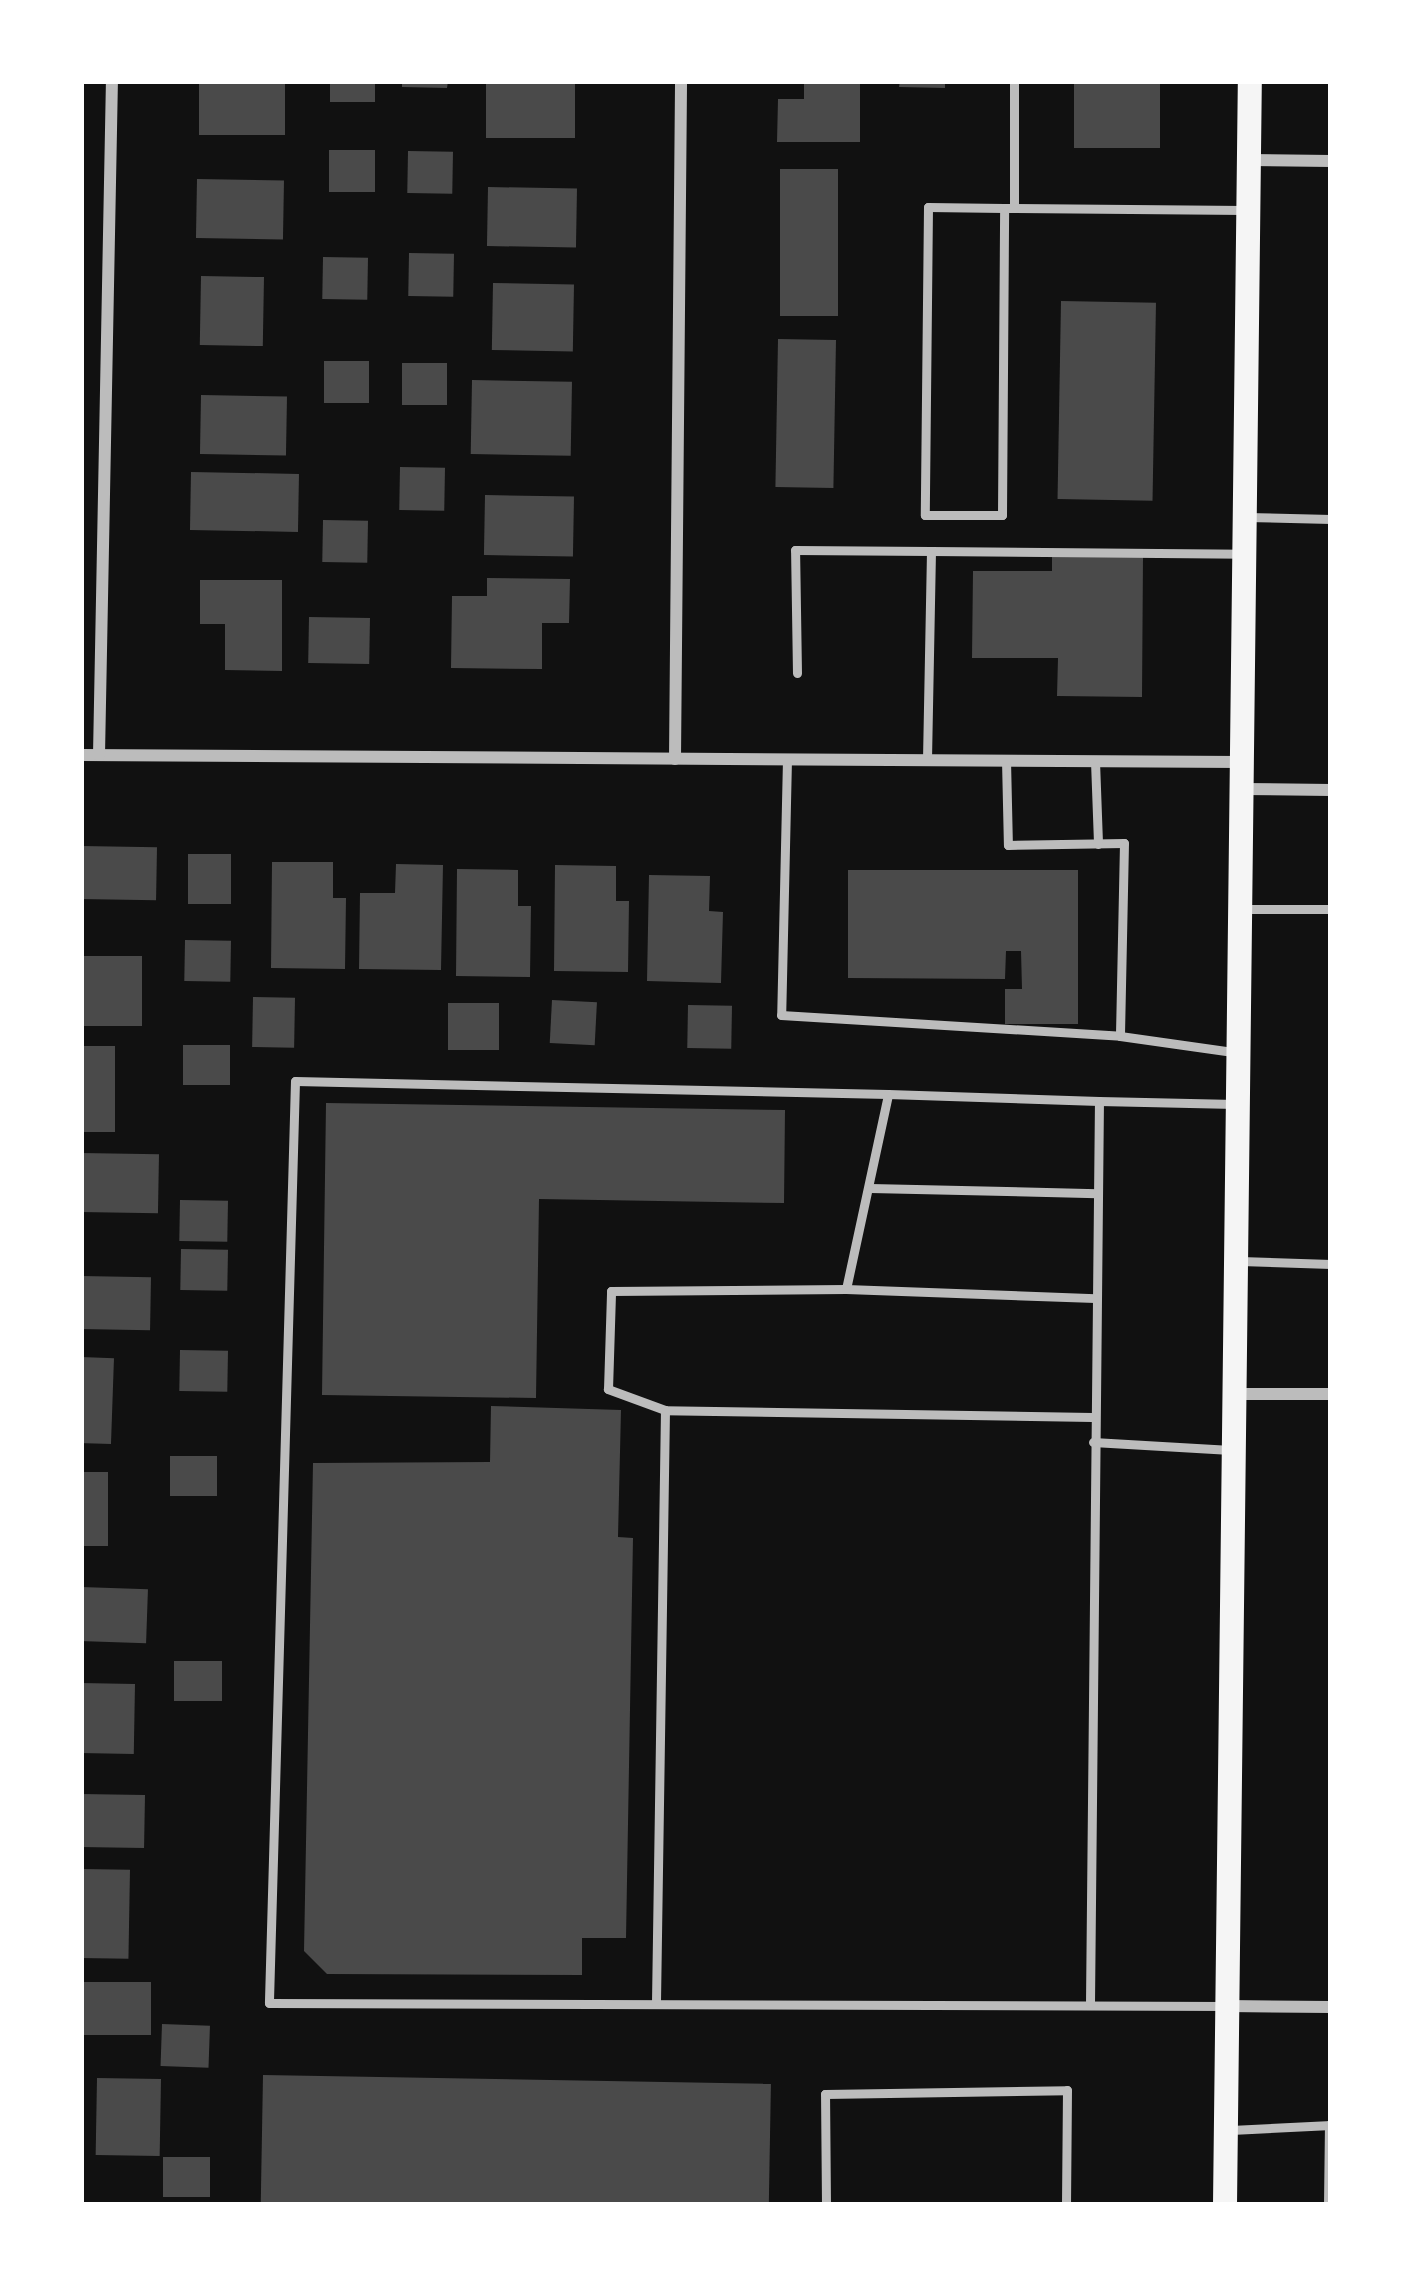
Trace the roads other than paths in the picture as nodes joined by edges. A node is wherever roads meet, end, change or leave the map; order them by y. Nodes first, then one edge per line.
1 (112, 81) edge
2 (680, 81) edge
3 (1014, 81) edge
4 (1250, 81) edge
5 (1249, 160) junction
6 (1331, 160) edge
7 (1009, 208) junction
8 (1248, 210) junction
9 (1246, 518) junction
10 (1331, 518) edge
11 (931, 551) junction
12 (1245, 554) junction
13 (797, 673) dead end
14 (81, 755) edge
15 (99, 755) junction
16 (675, 759) junction
17 (788, 760) junction
18 (927, 760) junction
19 (1006, 760) junction
20 (1095, 761) junction
21 (1243, 762) junction
22 (1243, 789) junction
23 (1331, 790) edge
24 (1098, 844) junction
25 (1241, 909) junction
26 (1331, 909) edge
27 (1120, 1036) junction
28 (1239, 1053) junction
29 (888, 1094) junction
30 (1099, 1101) junction
31 (1238, 1104) junction
32 (870, 1188) junction
33 (1097, 1193) junction
34 (1235, 1261) junction
35 (1331, 1264) edge
36 (847, 1289) junction
37 (1095, 1298) junction
38 (1233, 1394) junction
39 (1331, 1394) edge
40 (664, 1410) junction
41 (1092, 1417) junction
42 (1093, 1442) junction
43 (1232, 1450) junction
44 (656, 2002) junction
45 (1090, 2003) junction
46 (1227, 2006) junction
47 (1331, 2007) edge
48 (1330, 2125) edge
49 (1226, 2130) junction
50 (826, 2205) edge
51 (1066, 2205) edge
52 (1225, 2205) edge
53 (1328, 2205) edge

1 - 15 street
2 - 16 street
3 - 7 lane
4 - 5 main road
5 - 6 street
5 - 8 main road
7 - 7 lane
7 - 8 lane
8 - 9 main road
9 - 10 lane
9 - 12 main road
11 - 12 lane
11 - 13 lane
11 - 18 lane
12 - 21 main road
14 - 15 street
15 - 16 street
16 - 17 street
17 - 18 street
17 - 27 lane
18 - 19 street
19 - 20 street
19 - 24 lane
20 - 21 street
20 - 24 lane
21 - 22 main road
22 - 23 street
22 - 25 main road
24 - 27 lane
25 - 26 lane
25 - 28 main road
27 - 28 lane
28 - 31 main road
29 - 30 lane
29 - 32 lane
29 - 44 lane
30 - 31 lane
30 - 33 lane
31 - 34 main road
32 - 33 lane
32 - 36 lane
33 - 37 lane
34 - 35 lane
34 - 38 main road
36 - 37 lane
36 - 40 lane
37 - 41 lane
38 - 39 street
38 - 43 main road
40 - 41 lane
40 - 44 lane
41 - 42 lane
42 - 43 lane
42 - 45 lane
43 - 46 main road
44 - 45 lane
45 - 46 lane
46 - 47 street
46 - 49 main road
48 - 49 lane
48 - 53 lane
49 - 52 main road
50 - 51 lane

